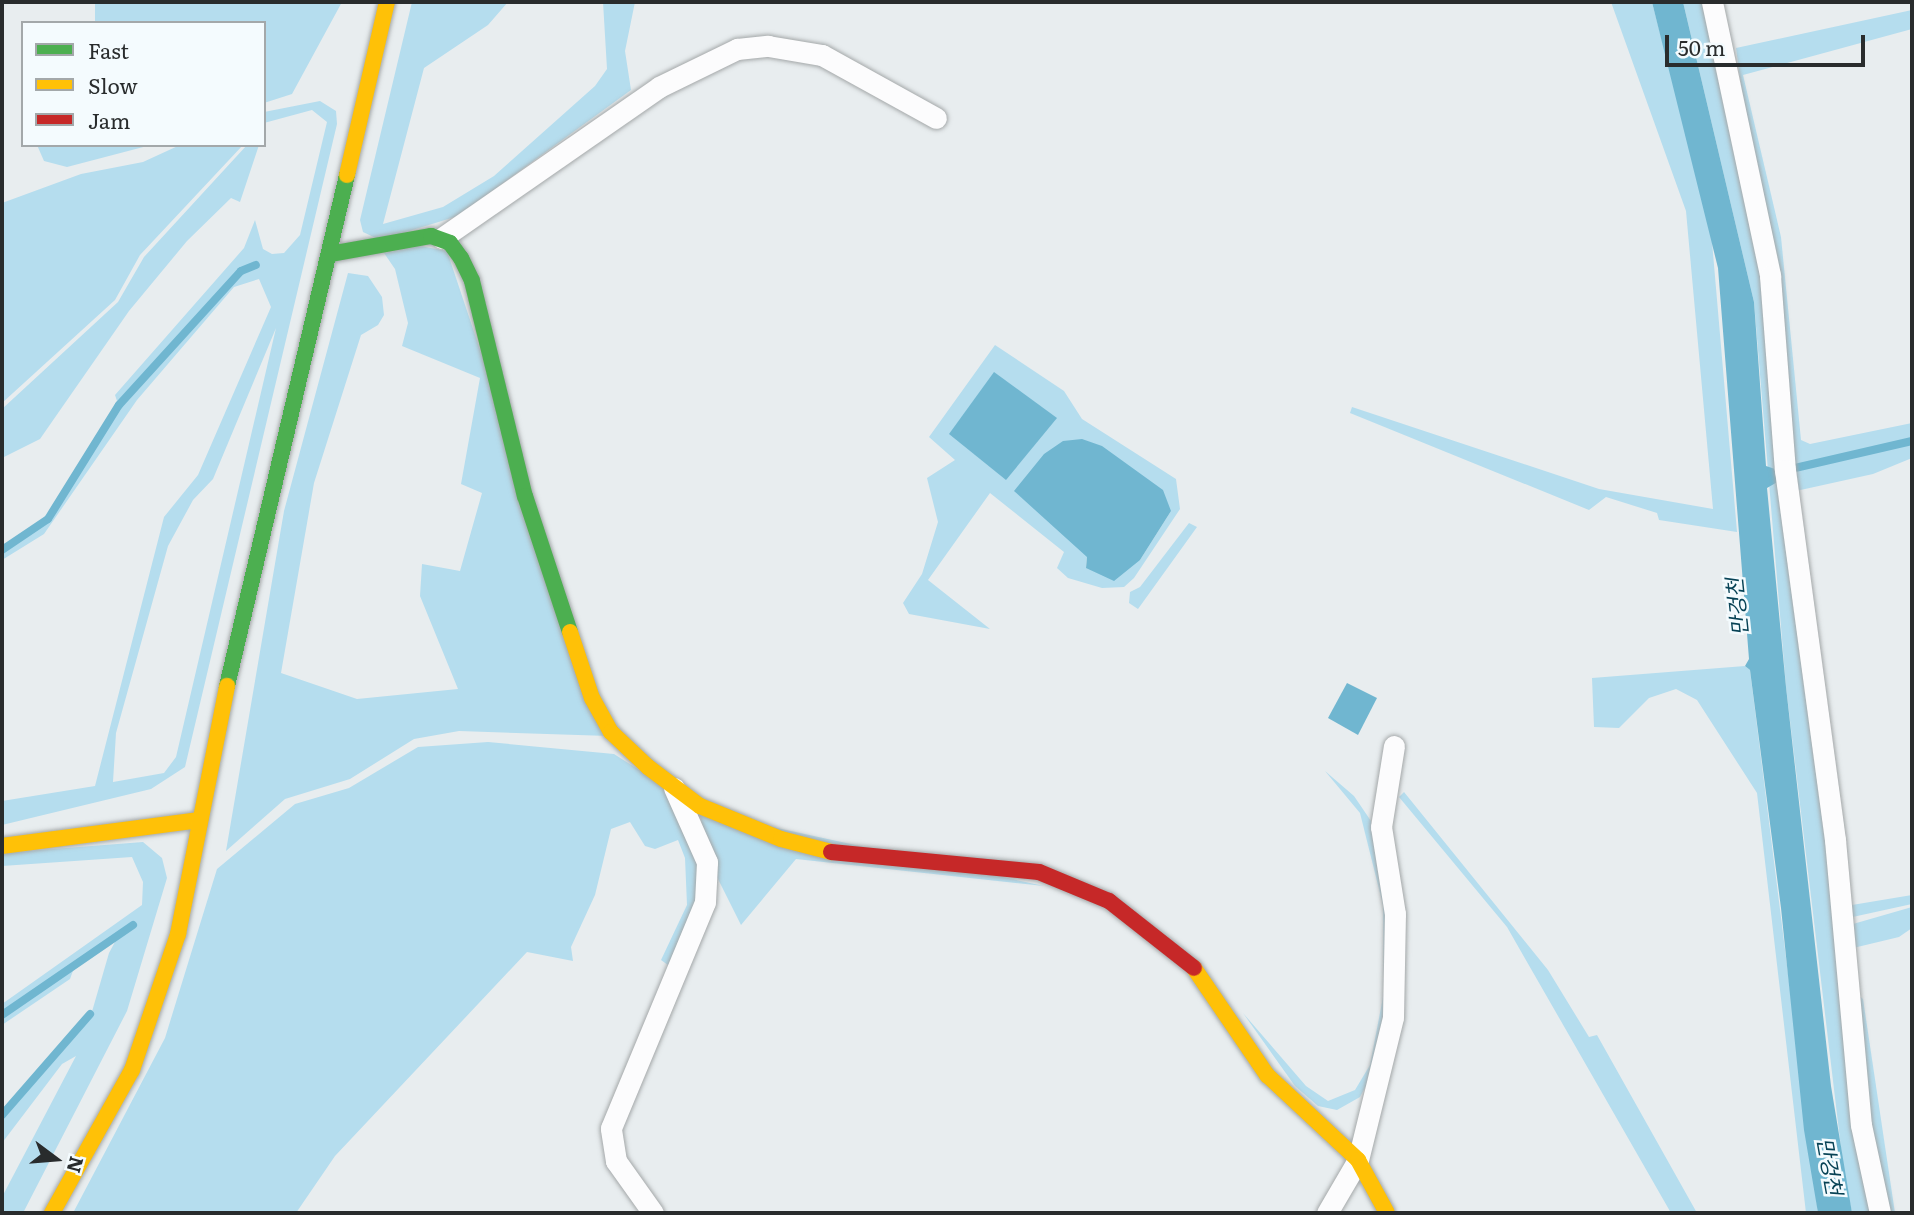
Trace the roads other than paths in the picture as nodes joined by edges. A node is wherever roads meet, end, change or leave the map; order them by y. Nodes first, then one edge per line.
1 (387, 2) edge
2 (1712, 2) edge
3 (936, 118) dead end
4 (442, 238) junction
5 (330, 254) junction
6 (1394, 746) dead end
7 (673, 787) junction
8 (199, 820) junction
9 (2, 846) edge
10 (1358, 1160) junction
11 (52, 1213) edge
12 (653, 1213) edge
13 (1327, 1213) edge
14 (1387, 1213) edge
15 (1880, 1213) edge

1 - 5 street
2 - 15 street
3 - 4 street
4 - 5 street
4 - 7 street
5 - 8 street
6 - 10 street
7 - 10 street
7 - 12 street
8 - 9 street
8 - 11 street
10 - 13 street
10 - 14 street

